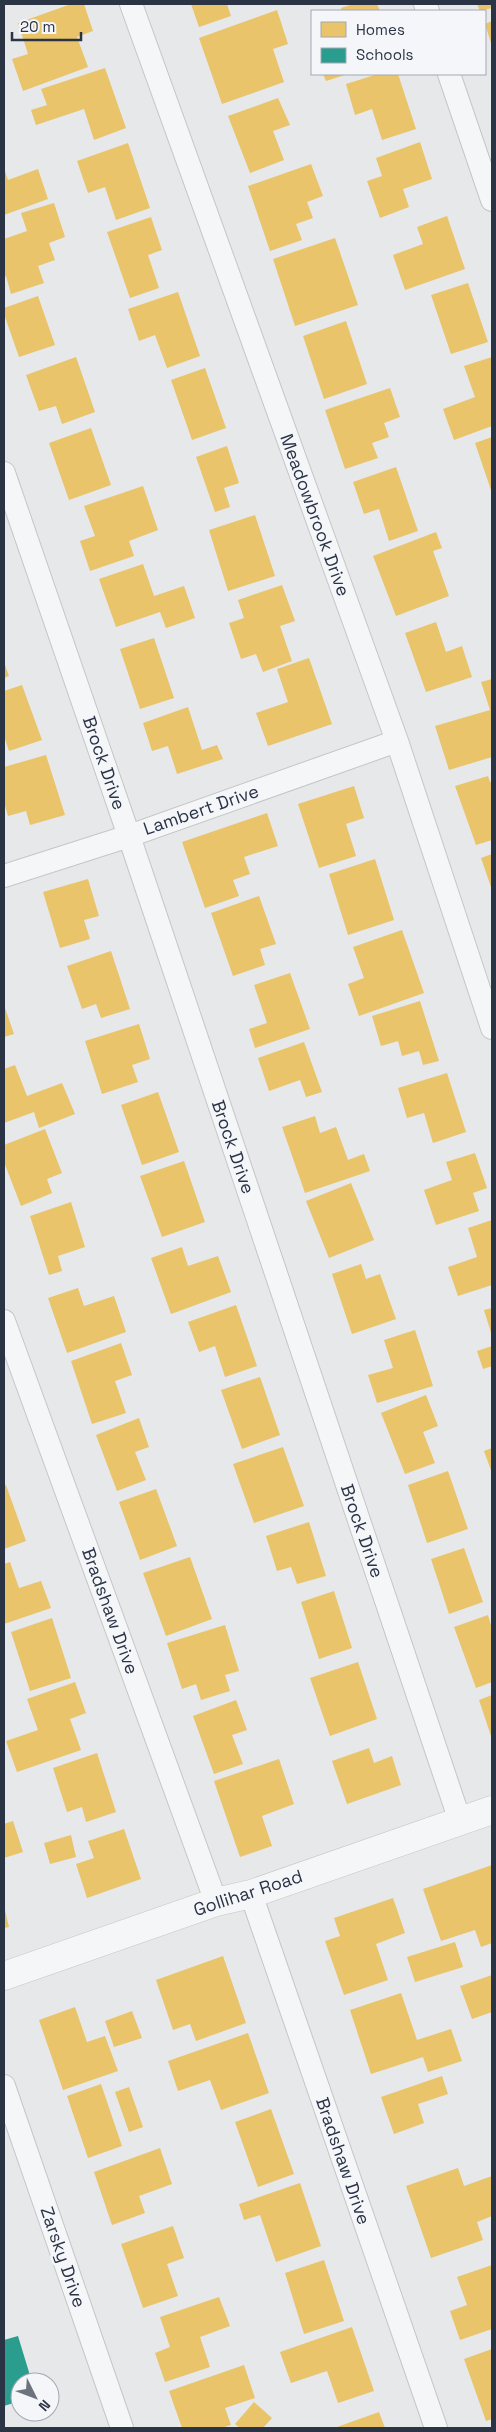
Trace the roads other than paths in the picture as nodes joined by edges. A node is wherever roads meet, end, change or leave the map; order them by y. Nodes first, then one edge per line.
1 (131, 4) edge
2 (449, 75) edge
3 (492, 200) edge
4 (4, 473) edge
5 (397, 741) junction
6 (129, 836) junction
7 (4, 876) edge
8 (492, 1028) edge
9 (4, 1321) edge
10 (492, 1810) edge
11 (460, 1821) junction
12 (251, 1894) junction
13 (216, 1902) junction
14 (4, 1976) edge
15 (4, 2086) edge
16 (122, 2428) edge
17 (436, 2428) edge

1 - 5 street, Meadowbrook Drive
2 - 3 street
4 - 6 street, Brock Drive
5 - 6 street, Lambert Drive
5 - 8 street, Meadowbrook Drive
6 - 7 street, Lambert Drive
6 - 11 street, Brock Drive
9 - 13 street, Bradshaw Drive
10 - 11 street, Gollihar Road
11 - 12 street, Gollihar Road
12 - 13 street, Gollihar Road
12 - 17 street, Bradshaw Drive
13 - 14 street, Gollihar Road
15 - 16 street, Zarsky Drive

